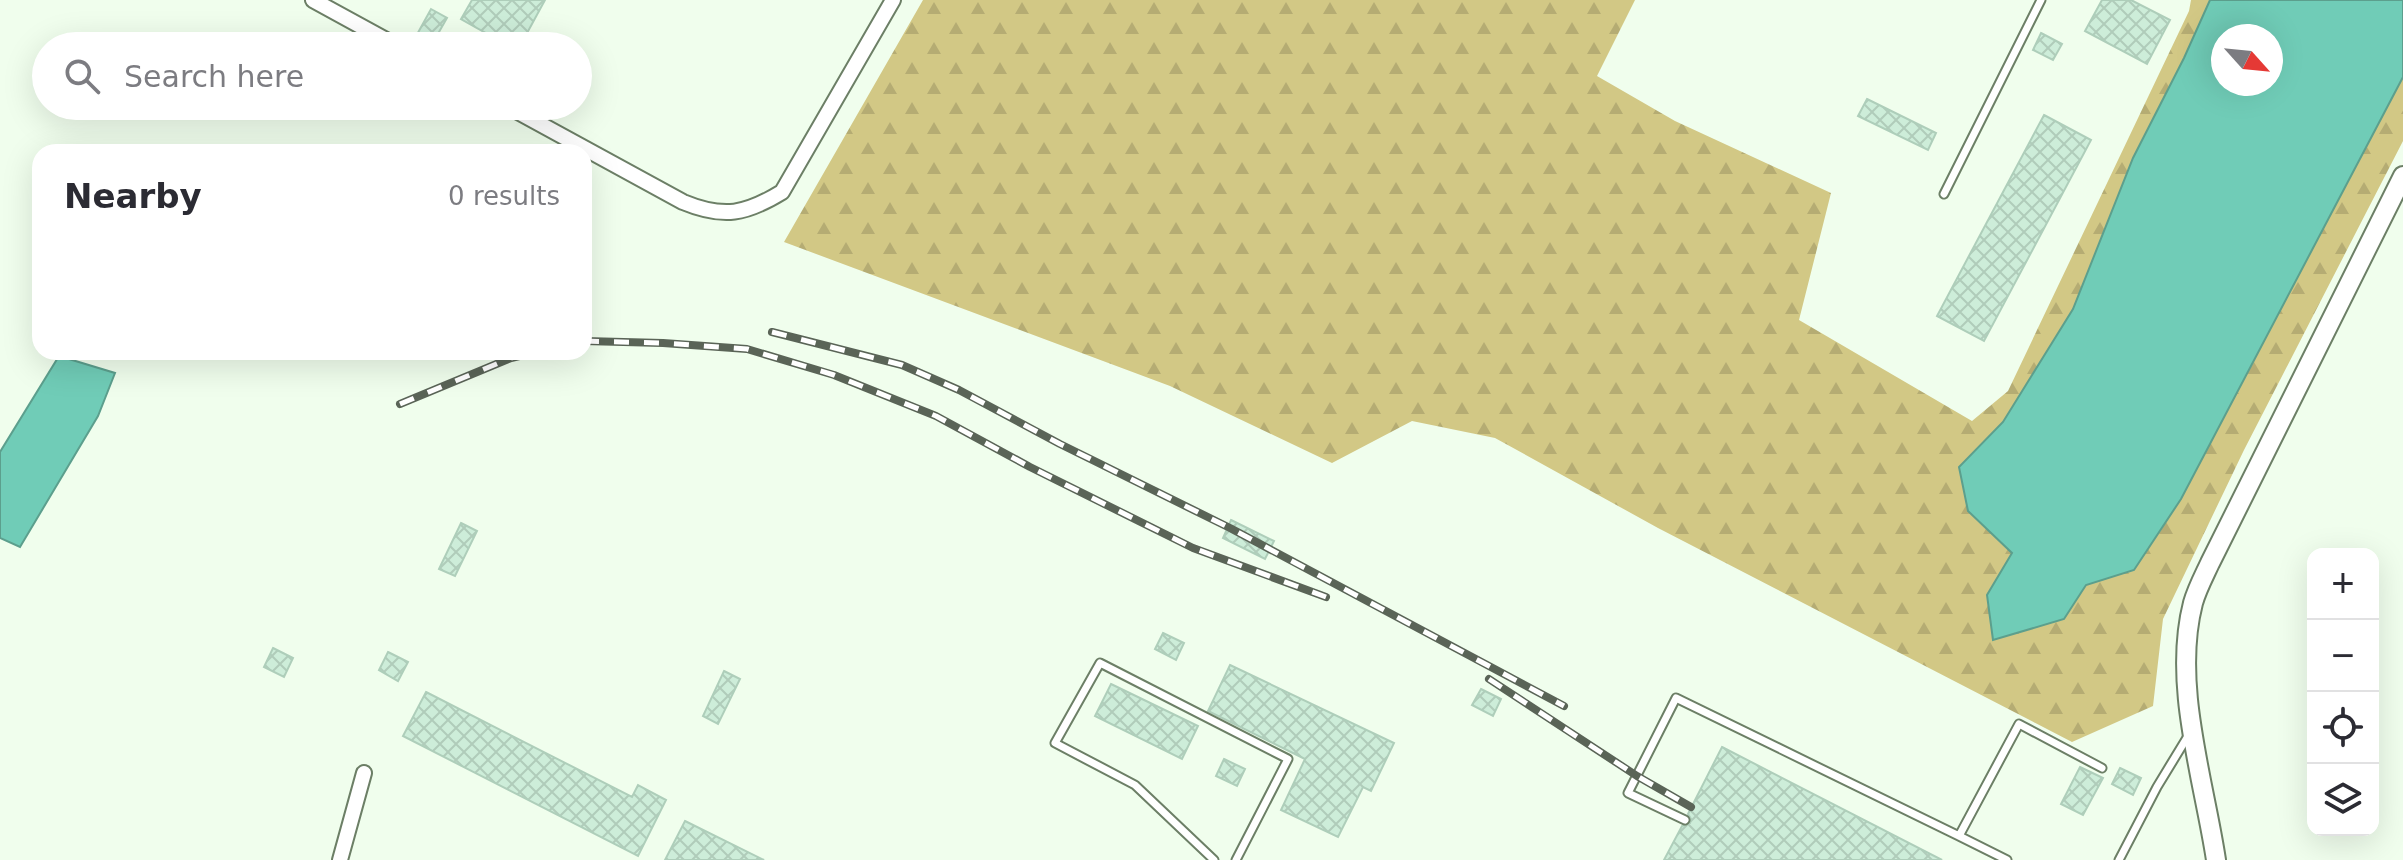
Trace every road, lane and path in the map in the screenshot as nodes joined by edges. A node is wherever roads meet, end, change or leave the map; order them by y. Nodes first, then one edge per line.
1 (313, 0) edge
2 (893, 0) edge
3 (2041, 0) edge
4 (371, 32) edge
5 (533, 120) edge
6 (578, 144) edge
7 (592, 152) edge
8 (2403, 176) edge
9 (1944, 194) dead end
10 (2193, 727) junction
11 (2102, 768) dead end
12 (364, 773) dead end
13 (1685, 820) dead end
14 (1959, 836) junction
15 (340, 860) edge
16 (1214, 860) edge
17 (1236, 860) edge
18 (2007, 860) edge
19 (2119, 860) edge
20 (2216, 860) edge

1 - 4 street
2 - 7 street
3 - 9 lane
5 - 6 street
8 - 10 street
10 - 19 lane
10 - 20 street
11 - 14 lane
12 - 15 street
13 - 14 lane
14 - 18 lane
16 - 17 lane

